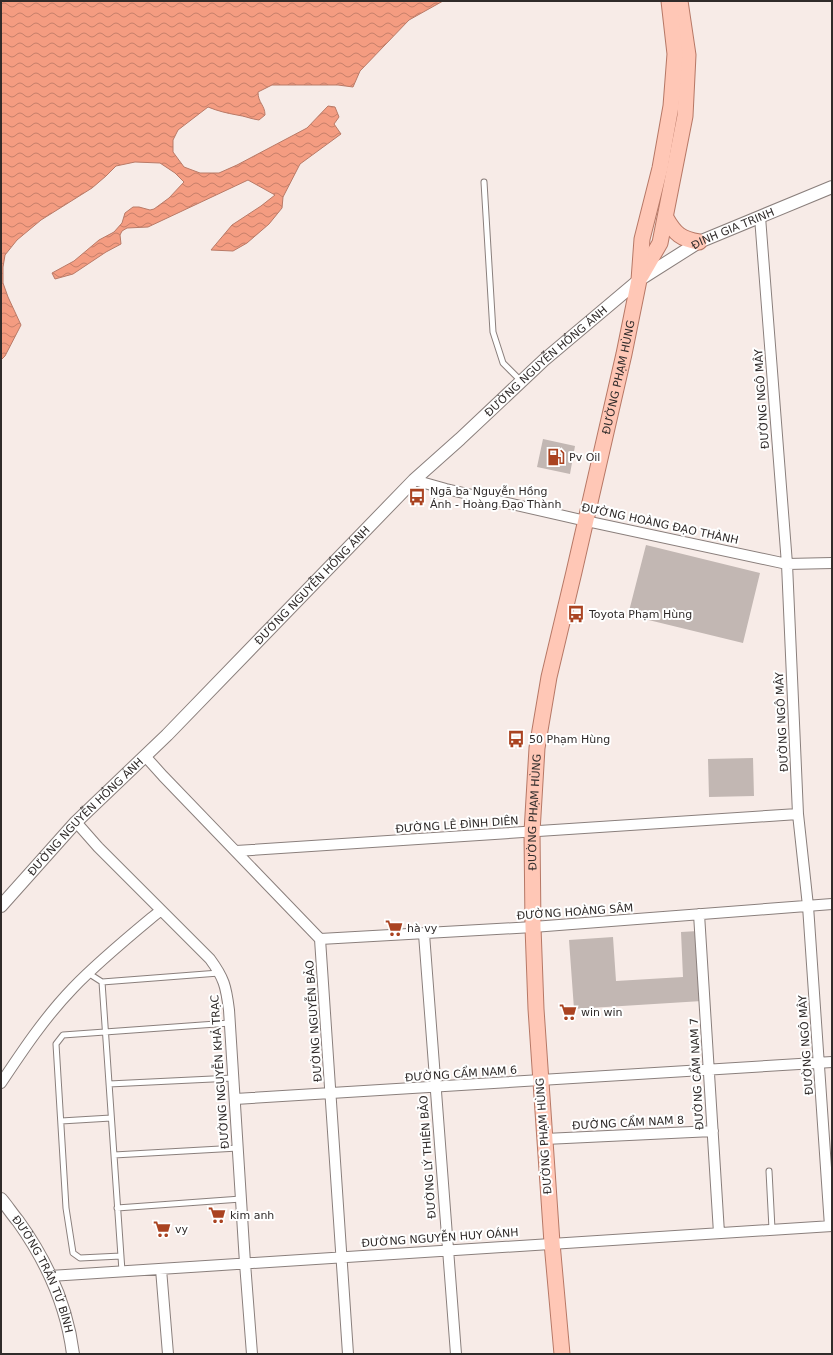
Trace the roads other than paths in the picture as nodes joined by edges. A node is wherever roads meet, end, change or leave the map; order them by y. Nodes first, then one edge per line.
1 (678, 5) edge
2 (484, 182) dead end
3 (832, 187) edge
4 (760, 217) junction
5 (666, 218) junction
6 (699, 242) junction
7 (639, 280) junction
8 (522, 381) junction
9 (414, 480) junction
10 (586, 521) junction
11 (832, 563) edge
12 (787, 564) junction
13 (145, 756) junction
14 (798, 814) junction
15 (76, 822) junction
16 (532, 832) junction
17 (236, 851) junction
18 (832, 904) edge
19 (1, 906) edge
20 (808, 906) junction
21 (161, 910) junction
22 (699, 914) junction
23 (533, 927) junction
24 (424, 934) junction
25 (320, 939) junction
26 (88, 973) junction
27 (220, 973) junction
28 (102, 982) junction
29 (230, 1023) junction
30 (105, 1031) junction
31 (832, 1062) edge
32 (819, 1063) junction
33 (710, 1070) junction
34 (233, 1078) junction
35 (541, 1081) junction
36 (1, 1083) edge
37 (109, 1084) junction
38 (435, 1087) junction
39 (331, 1094) junction
40 (235, 1099) junction
41 (111, 1118) junction
42 (61, 1121) junction
43 (713, 1130) junction
44 (544, 1139) junction
45 (238, 1148) junction
46 (114, 1155) junction
47 (769, 1171) dead end
48 (1, 1199) edge
49 (241, 1200) junction
50 (117, 1208) junction
51 (831, 1226) edge
52 (772, 1229) junction
53 (718, 1233) junction
54 (552, 1243) junction
55 (447, 1250) junction
56 (121, 1256) junction
57 (341, 1257) junction
58 (245, 1263) junction
59 (161, 1269) junction
60 (122, 1271) junction
61 (50, 1276) junction
62 (73, 1354) edge
63 (168, 1354) edge
64 (252, 1354) edge
65 (348, 1354) edge
66 (456, 1354) edge
67 (562, 1354) edge

1 - 5 main road, ĐƯỜNG PHẠM HÙNG
1 - 7 main road, ĐƯỜNG PHẠM HÙNG
2 - 8 lane
3 - 4 street, ĐINH GIA TRINH
4 - 6 street, ĐINH GIA TRINH
4 - 12 street, ĐƯỜNG NGÔ MÂY
5 - 6 main road
5 - 7 main road, ĐƯỜNG PHẠM HÙNG
6 - 7 street, ĐINH GIA TRINH
7 - 8 street, ĐƯỜNG NGUYỄN HỒNG ÁNH
7 - 10 main road, ĐƯỜNG PHẠM HÙNG
8 - 9 street, ĐƯỜNG NGUYỄN HỒNG ÁNH
9 - 10 street, ĐƯỜNG HOÀNG ĐẠO THÀNH
9 - 13 street, ĐƯỜNG NGUYỄN HỒNG ÁNH
10 - 12 street, ĐƯỜNG HOÀNG ĐẠO THÀNH
10 - 16 main road, ĐƯỜNG PHẠM HÙNG
11 - 12 street, ĐƯỜNG HOÀNG ĐẠO THÀNH
12 - 14 street, ĐƯỜNG NGÔ MÂY
13 - 15 street, ĐƯỜNG NGUYỄN HỒNG ÁNH
13 - 17 street
14 - 16 street, ĐƯỜNG LÊ ĐÌNH DIÊN
14 - 20 street, ĐƯỜNG NGÔ MÂY
15 - 19 street, ĐƯỜNG NGUYỄN HỒNG ÁNH
15 - 21 street, ĐƯỜNG NGUYỄN KHẢ TRẠC
16 - 17 street, ĐƯỜNG LÊ ĐÌNH DIÊN
16 - 23 main road, ĐƯỜNG PHẠM HÙNG
17 - 25 street
18 - 20 street, ĐƯỜNG HOÀNG SÂM
20 - 22 street, ĐƯỜNG HOÀNG SÂM
20 - 32 street, ĐƯỜNG NGÔ MÂY
21 - 26 street
21 - 27 street, ĐƯỜNG NGUYỄN KHẢ TRẠC
22 - 23 street, ĐƯỜNG HOÀNG SÂM
22 - 33 street, ĐƯỜNG CẨM NAM 7
23 - 24 street, ĐƯỜNG HOÀNG SÂM
23 - 35 main road, ĐƯỜNG PHẠM HÙNG
24 - 25 street, ĐƯỜNG HOÀNG SÂM
24 - 38 street, ĐƯỜNG LÝ THIÊN BẢO
25 - 39 street, ĐƯỜNG NGUYỄN BẢO
26 - 28 lane
26 - 36 street
27 - 28 lane
27 - 29 street, ĐƯỜNG NGUYỄN KHẢ TRẠC
28 - 30 lane
29 - 30 lane
29 - 34 street, ĐƯỜNG NGUYỄN KHẢ TRẠC
30 - 37 lane
30 - 42 lane
31 - 32 street, ĐƯỜNG CẨM NAM 6
32 - 33 street, ĐƯỜNG CẨM NAM 6
32 - 51 street, ĐƯỜNG NGÔ MÂY
33 - 35 street, ĐƯỜNG CẨM NAM 6
33 - 43 street, ĐƯỜNG CẨM NAM 7
34 - 37 lane
34 - 40 street, ĐƯỜNG NGUYỄN KHẢ TRẠC
35 - 38 street, ĐƯỜNG CẨM NAM 6
35 - 44 main road, ĐƯỜNG PHẠM HÙNG
37 - 41 lane
38 - 39 street, ĐƯỜNG CẨM NAM 6
38 - 55 street, ĐƯỜNG LÝ THIÊN BẢO
39 - 40 street, ĐƯỜNG CẨM NAM 6
39 - 57 street, ĐƯỜNG NGUYỄN BẢO
40 - 45 street, ĐƯỜNG NGUYỄN KHẢ TRẠC
41 - 42 lane
41 - 46 lane
42 - 56 lane
43 - 44 street, ĐƯỜNG CẨM NAM 8
43 - 53 street, ĐƯỜNG CẨM NAM 7
44 - 54 main road, ĐƯỜNG PHẠM HÙNG
45 - 46 lane
45 - 49 street, ĐƯỜNG NGUYỄN KHẢ TRẠC
46 - 50 lane
47 - 52 lane
48 - 61 street, ĐƯỜNG TRẦN TỬ BÌNH
49 - 50 lane
49 - 58 street, ĐƯỜNG NGUYỄN KHẢ TRẠC
50 - 56 lane
51 - 52 street, ĐƯỜNG NGUYỄN HUY OÁNH
52 - 53 street, ĐƯỜNG NGUYỄN HUY OÁNH
53 - 54 street, ĐƯỜNG NGUYỄN HUY OÁNH
54 - 55 street, ĐƯỜNG NGUYỄN HUY OÁNH
54 - 67 main road, ĐƯỜNG PHẠM HÙNG
55 - 57 street, ĐƯỜNG NGUYỄN HUY OÁNH
55 - 66 street, ĐƯỜNG LÝ THIÊN BẢO
56 - 60 lane
57 - 58 street, ĐƯỜNG NGUYỄN HUY OÁNH
57 - 65 street, ĐƯỜNG NGUYỄN BẢO
58 - 59 street, ĐƯỜNG NGUYỄN HUY OÁNH
58 - 64 street, ĐƯỜNG NGUYỄN KHẢ TRẠC
59 - 60 street, ĐƯỜNG NGUYỄN HUY OÁNH
59 - 63 street
60 - 61 street, ĐƯỜNG NGUYỄN HUY OÁNH
61 - 62 street, ĐƯỜNG TRẦN TỬ BÌNH

